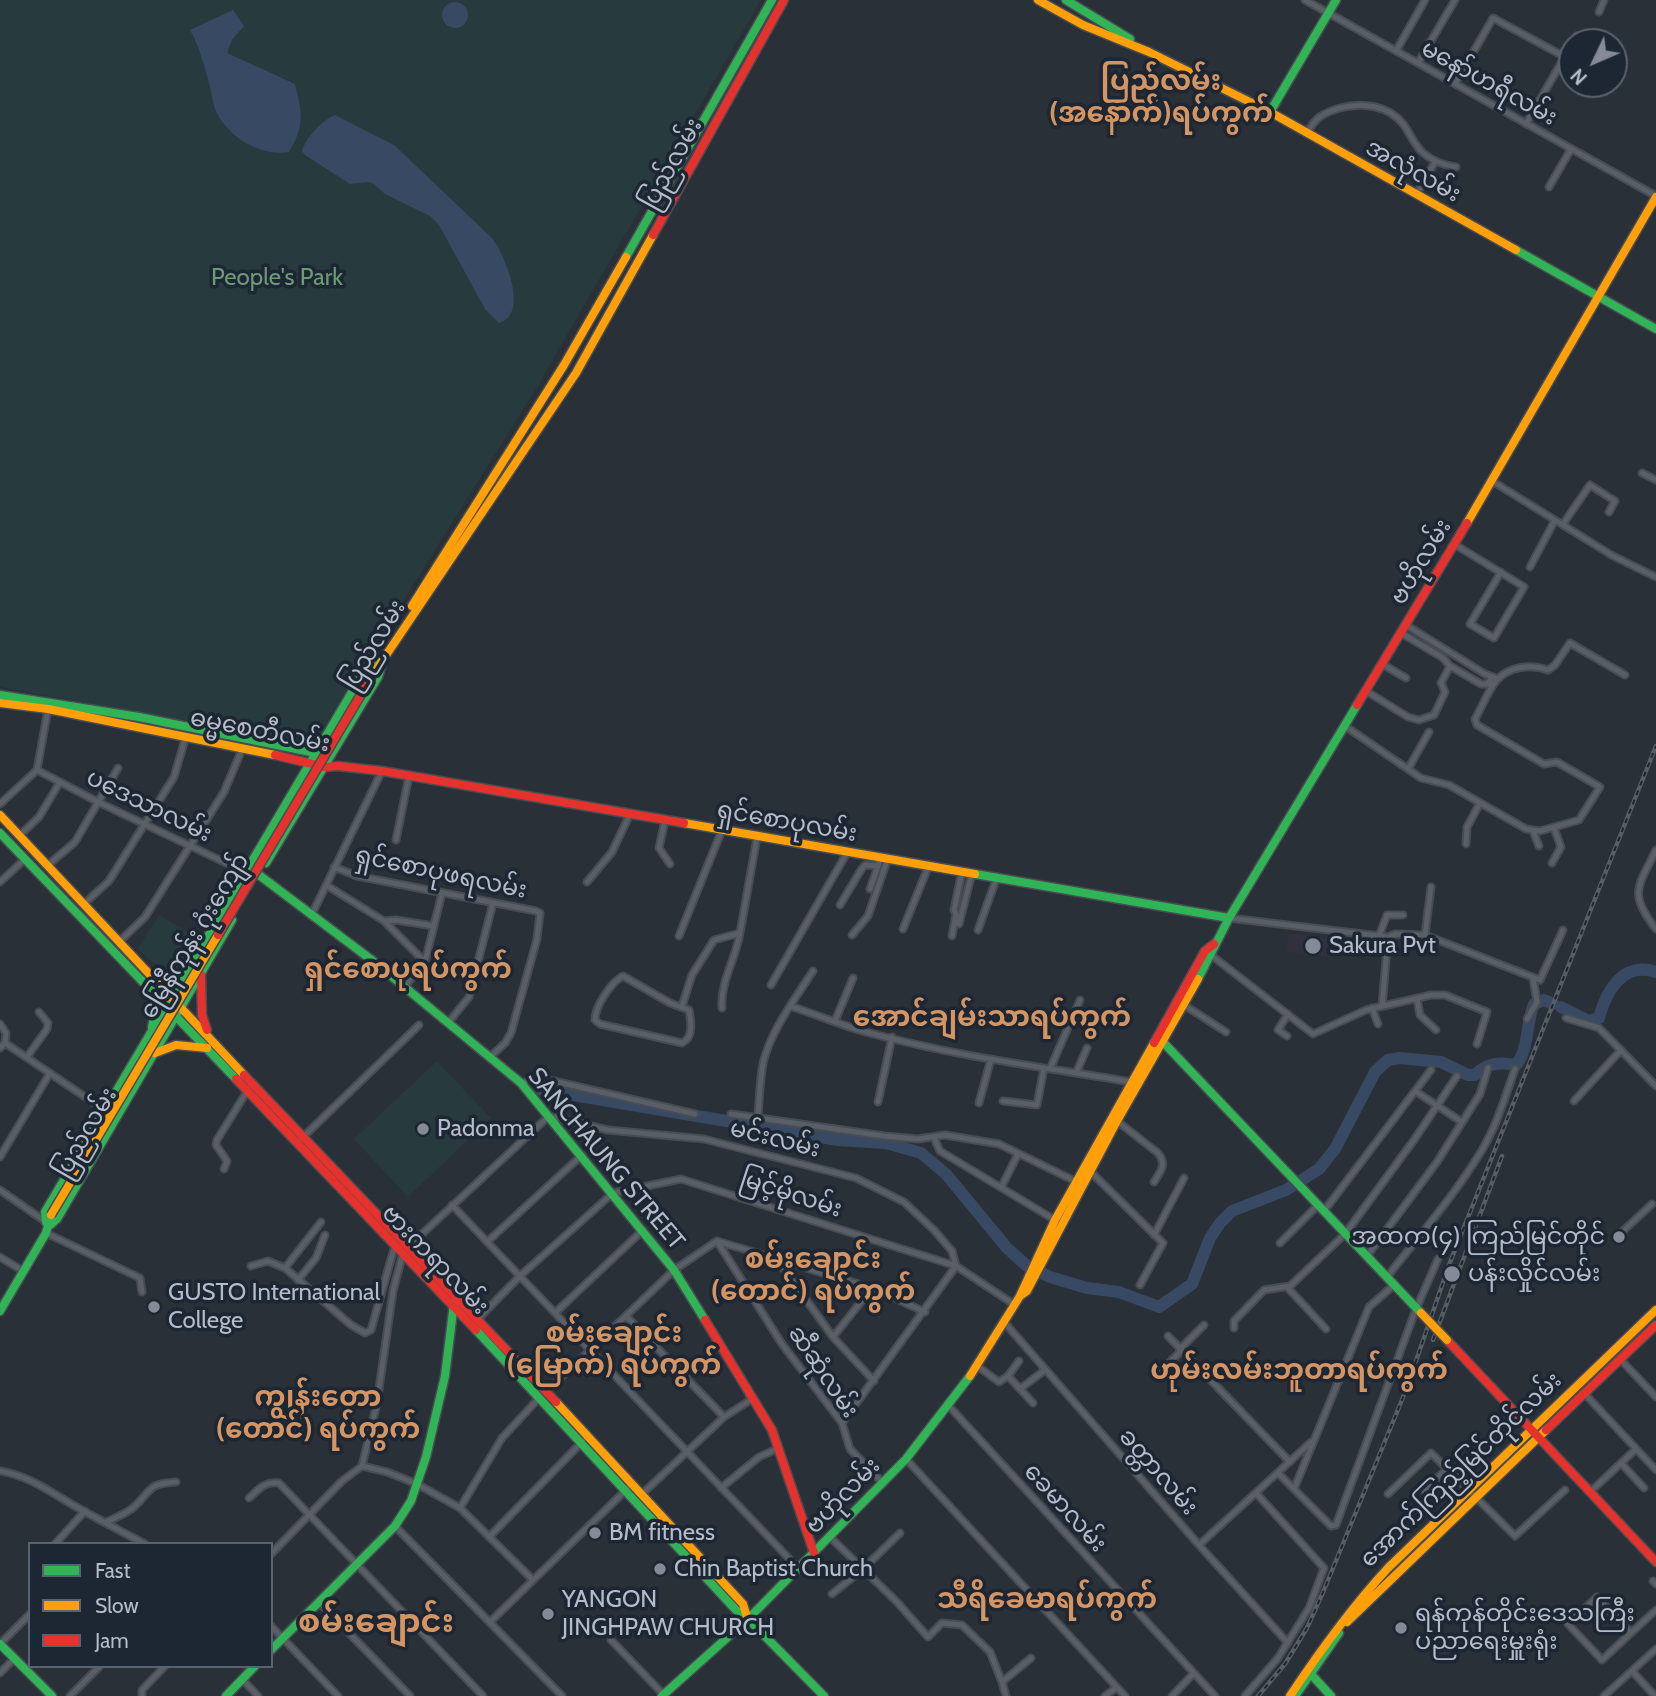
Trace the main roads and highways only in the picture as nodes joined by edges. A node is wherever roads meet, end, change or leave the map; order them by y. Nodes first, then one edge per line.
1 (772, 0) edge
2 (784, 0) edge
3 (1038, 0) edge
4 (1066, 0) edge
5 (1336, 0) edge
6 (1149, 52) junction
7 (1270, 112) junction
8 (1656, 197) edge
9 (1597, 297) junction
10 (1656, 329) edge
11 (381, 661) junction
12 (0, 695) edge
13 (0, 703) edge
14 (49, 706) junction
15 (316, 752) junction
16 (311, 763) junction
17 (327, 763) junction
18 (338, 766) joint
19 (0, 816) edge
20 (0, 833) edge
21 (258, 875) junction
22 (85, 903) junction
23 (77, 911) junction
24 (1229, 918) junction
25 (1208, 953) junction
26 (201, 973) junction
27 (151, 974) junction
28 (184, 977) junction
29 (150, 990) junction
30 (173, 998) junction
31 (168, 1007) junction
32 (182, 1007) junction
33 (177, 1016) junction
34 (150, 1035) junction
35 (210, 1038) junction
36 (1162, 1041) junction
37 (207, 1048) junction
38 (155, 1053) junction
39 (250, 1087) junction
40 (1080, 1183) junction
41 (346, 1188) junction
42 (48, 1224) junction
43 (406, 1250) junction
44 (1038, 1263) junction
45 (0, 1298) edge
46 (455, 1302) junction
47 (1656, 1310) edge
48 (0, 1311) edge
49 (1656, 1325) edge
50 (1531, 1429) junction
51 (1539, 1437) junction
52 (1421, 1534) junction
53 (1429, 1542) junction
54 (814, 1553) junction
55 (1395, 1560) junction
56 (1656, 1562) edge
57 (1402, 1567) junction
58 (748, 1619) junction
59 (0, 1644) edge
60 (273, 1648) edge
61 (253, 1668) edge
62 (1309, 1672) junction
63 (663, 1695) edge
64 (52, 1696) edge
65 (226, 1696) edge
66 (824, 1696) edge
67 (1292, 1696) edge
68 (1331, 1696) edge

1 - 11 main road, ပြည်လမ်း
2 - 11 main road, ပြည်လမ်း
3 - 6 main road, အလုံလမ်း
4 - 6 main road, အလုံလမ်း
5 - 7 main road
6 - 7 main road, အလုံလမ်း
7 - 9 main road, အလုံလမ်း
8 - 9 main road, ဗဟိုလမ်း
9 - 10 main road, အလုံလမ်း
9 - 24 main road, ဗဟိုလမ်း
11 - 15 main road, ပြည်လမ်း
11 - 17 main road, ပြည်လမ်း
11 - 42 main road, မြေနီကုန်း ဂုံးကျော်, bridge
12 - 14 main road, ဓမ္မစေတီလမ်း
13 - 14 main road, ဓမ္မစေတီလမ်း
14 - 15 main road, ဓမ္မစေတီလမ်း
14 - 16 main road, ဓမ္မစေတီလမ်း
15 - 16 main road, ပြည်လမ်း
15 - 17 main road, ဓမ္မစေတီလမ်း
16 - 17 main road, ဓမ္မစေတီလမ်း
16 - 28 main road, ပြည်လမ်း
17 - 18 main road, ဓမ္မစေတီလမ်း
17 - 21 main road, ပြည်လမ်း
18 - 24 main road, ရှင်စောပုလမ်း
19 - 22 main road
20 - 23 main road, ဗားကရာလမ်း
21 - 26 main road, ပြည်လမ်း
21 - 54 main road, SANCHAUNG STREET
22 - 23 main road
22 - 27 main road
23 - 29 main road, ဗားကရာလမ်း
24 - 25 main road, ဗဟိုလမ်း
25 - 36 main road, ဗဟိုလမ်း
25 - 40 main road, ဗဟိုလမ်း
26 - 32 main road, ပြည်လမ်း
26 - 35 main road
27 - 28 main road
27 - 30 main road, ဗားကရာလမ်း
28 - 30 main road, ပြည်လမ်း
29 - 31 main road, ဗားကရာလမ်း
29 - 34 main road
30 - 31 main road, ပြည်လမ်း
30 - 32 main road, ဗားကရာလမ်း
31 - 33 main road, ဗားကရာလမ်း
31 - 34 main road, ပြည်လမ်း
32 - 33 main road, ပြည်လမ်း
32 - 35 main road, ဗားကရာလမ်း
33 - 37 main road, ဗားကရာလမ်း
33 - 38 main road, ပြည်လမ်း
34 - 42 main road, ပြည်လမ်း
35 - 39 main road, ဗားကရာလမ်း
36 - 40 main road, ဗဟိုလမ်း
36 - 50 main road, bridge
37 - 38 main road
37 - 39 main road, ဗားကရာလမ်း
38 - 42 main road, ပြည်လမ်း
39 - 41 main road, ဗားကရာလမ်း
40 - 44 main road, ဗဟိုလမ်း
40 - 44 main road, ဗဟိုလမ်း
41 - 43 main road, ဗားကရာလမ်း
41 - 43 main road, ဗားကရာလမ်း
42 - 45 main road, ပြည်လမ်း
42 - 48 main road, ပြည်လမ်း
43 - 46 main road, ဗားကရာလမ်း
44 - 54 main road, ဗဟိုလမ်း
46 - 58 main road, ဗားကရာလမ်း
46 - 60 main road
47 - 50 main road, အောက်ကြည့်မြင်တိုင်လမ်း
49 - 51 main road, အောက်ကြည့်မြင်တိုင်လမ်း
50 - 51 main road
50 - 52 main road, အောက်ကြည့်မြင်တိုင်လမ်း
51 - 53 main road, အောက်ကြည့်မြင်တိုင်လမ်း
51 - 56 main road
52 - 53 main road
52 - 55 main road, အောက်ကြည့်မြင်တိုင်လမ်း
53 - 57 main road, အောက်ကြည့်မြင်တိုင်လမ်း
54 - 58 main road, ဗဟိုလမ်း
55 - 57 main road
55 - 62 main road, အောက်ကြည့်မြင်တိုင်လမ်း
57 - 62 main road, အောက်ကြည့်မြင်တိုင်လမ်း
58 - 63 main road, ဗဟိုလမ်း
58 - 66 main road, ဗားကရာလမ်း
59 - 64 main road
61 - 65 main road
62 - 67 main road
62 - 68 main road

